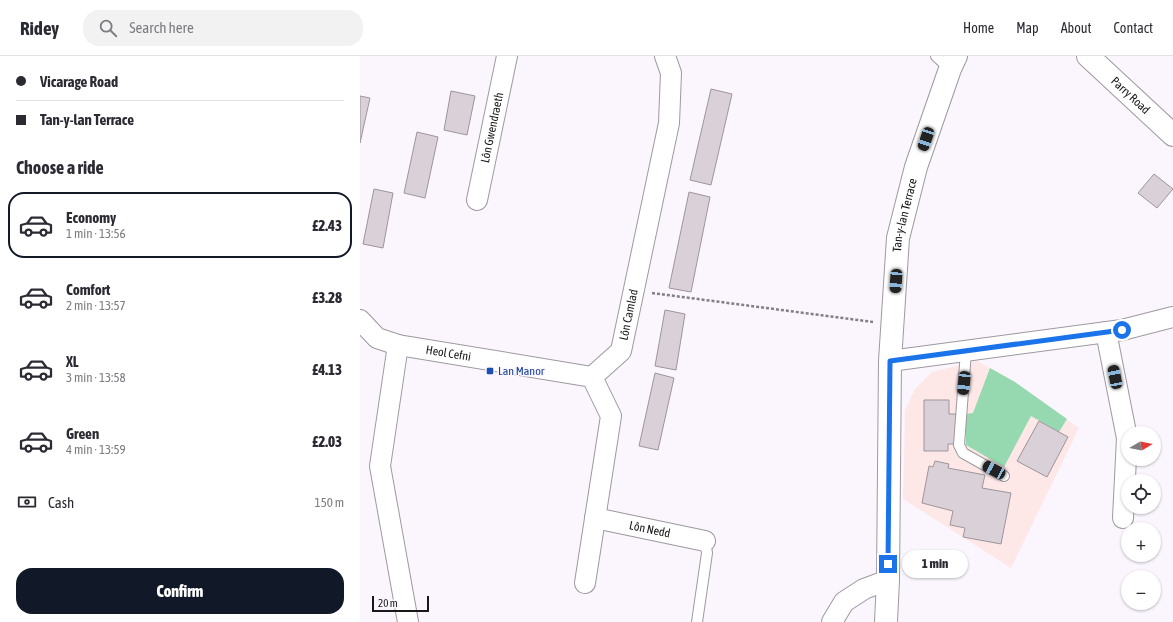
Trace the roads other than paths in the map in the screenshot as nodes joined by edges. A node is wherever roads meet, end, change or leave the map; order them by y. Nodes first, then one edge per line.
1 (507, 56) edge
2 (665, 56) edge
3 (1088, 56) edge
4 (947, 60) edge
5 (1173, 135) edge
6 (477, 200) dead end
7 (1173, 317) edge
8 (360, 320) edge
9 (1106, 332) junction
10 (398, 345) junction
11 (966, 351) junction
12 (890, 361) junction
13 (592, 377) junction
14 (1004, 476) dead end
15 (595, 518) junction
16 (1123, 518) dead end
17 (705, 541) joint
18 (888, 580) junction
19 (584, 583) dead end
20 (408, 622) edge
21 (697, 622) edge
22 (832, 622) edge
23 (886, 622) edge

1 - 6 street, Lôn Gwendraeth
2 - 13 street, Lôn Camlad
3 - 5 street, Parry Road
4 - 12 street, Tan-y-lan Terrace
7 - 9 street
8 - 10 street, Heol Cefni
9 - 11 street
9 - 16 street
10 - 13 street, Heol Cefni
10 - 20 street
11 - 12 street
11 - 14 lane
12 - 18 street, Tan-y-lan Terrace
13 - 15 street
15 - 17 street, Lôn Nedd
15 - 19 street
17 - 21 lane
18 - 22 street
18 - 23 street, Tan-y-lan Terrace

